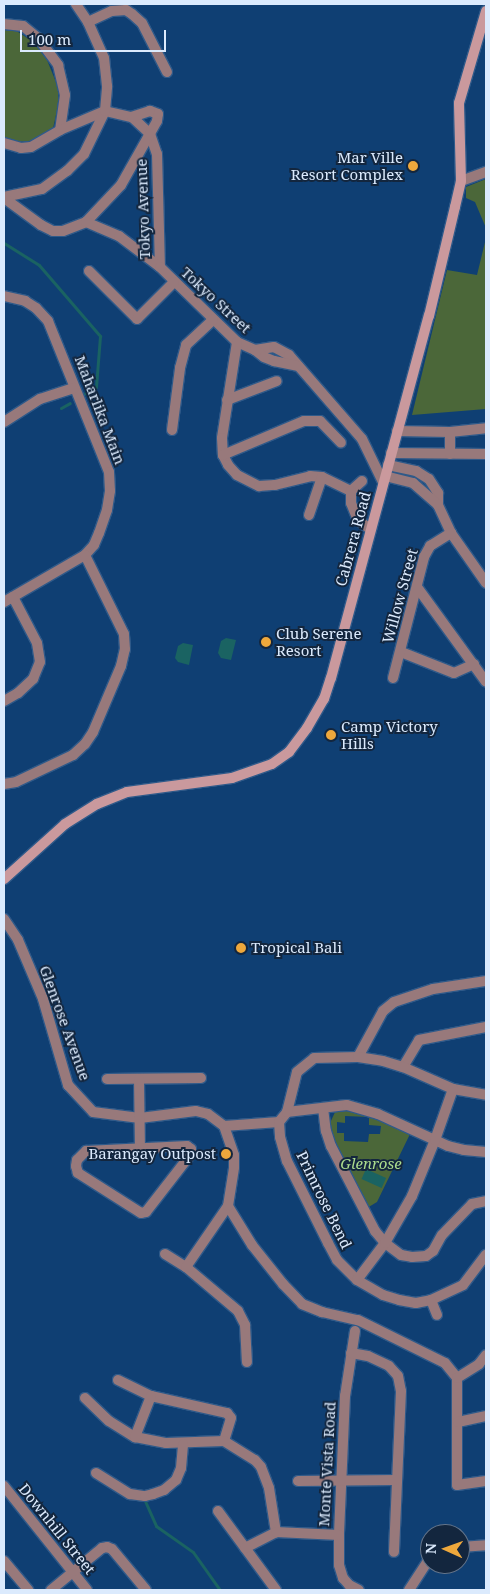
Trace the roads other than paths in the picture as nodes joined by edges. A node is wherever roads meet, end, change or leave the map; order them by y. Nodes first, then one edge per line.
1 (76, 4) edge
2 (486, 12) edge
3 (88, 22) junction
4 (4, 24) edge
5 (167, 72) dead end
6 (105, 111) junction
7 (132, 117) junction
8 (60, 130) junction
9 (150, 134) junction
10 (4, 143) edge
11 (486, 172) edge
12 (461, 181) junction
13 (4, 197) edge
14 (86, 222) junction
15 (160, 267) junction
16 (88, 271) dead end
17 (174, 282) junction
18 (4, 296) edge
19 (213, 320) junction
20 (237, 342) junction
21 (277, 381) dead end
22 (74, 388) junction
23 (227, 400) junction
24 (4, 422) edge
25 (486, 428) edge
26 (172, 430) dead end
27 (397, 431) junction
28 (450, 432) junction
29 (340, 443) dead end
30 (391, 453) junction
31 (450, 454) junction
32 (486, 454) edge
33 (223, 455) junction
34 (388, 465) junction
35 (416, 471) junction
36 (322, 476) junction
37 (384, 479) junction
38 (362, 481) dead end
39 (413, 482) junction
40 (351, 491) junction
41 (438, 504) junction
42 (309, 515) dead end
43 (370, 529) junction
44 (451, 532) junction
45 (85, 555) junction
46 (486, 583) edge
47 (417, 587) junction
48 (13, 597) junction
49 (4, 602) edge
50 (401, 652) junction
51 (474, 664) junction
52 (393, 678) dead end
53 (486, 682) edge
54 (4, 700) edge
55 (4, 784) edge
56 (4, 879) edge
57 (4, 919) edge
58 (486, 981) edge
59 (486, 1027) edge
60 (358, 1057) junction
61 (403, 1067) junction
62 (201, 1078) dead end
63 (107, 1079) dead end
64 (139, 1079) junction
65 (453, 1089) junction
66 (486, 1092) edge
67 (323, 1108) junction
68 (287, 1112) junction
69 (140, 1118) junction
70 (279, 1122) junction
71 (224, 1126) junction
72 (436, 1140) junction
73 (140, 1148) junction
74 (486, 1152) edge
75 (486, 1201) edge
76 (228, 1206) junction
77 (385, 1243) junction
78 (165, 1254) dead end
79 (486, 1255) edge
80 (186, 1267) junction
81 (357, 1280) junction
82 (432, 1300) junction
83 (437, 1315) dead end
84 (355, 1331) dead end
85 (351, 1353) junction
86 (486, 1356) edge
87 (247, 1362) dead end
88 (457, 1378) junction
89 (118, 1380) dead end
90 (151, 1396) junction
91 (85, 1398) dead end
92 (486, 1416) edge
93 (458, 1422) junction
94 (135, 1437) junction
95 (224, 1441) junction
96 (183, 1444) junction
97 (96, 1473) dead end
98 (342, 1480) junction
99 (396, 1480) junction
100 (298, 1481) dead end
101 (486, 1481) edge
102 (4, 1486) edge
103 (218, 1511) dead end
104 (276, 1532) junction
105 (339, 1535) junction
106 (486, 1545) edge
107 (470, 1546) edge
108 (244, 1548) junction
109 (394, 1552) dead end
110 (4, 1561) edge
111 (72, 1571) junction
112 (420, 1574) edge
113 (28, 1590) edge
114 (50, 1590) edge
115 (87, 1590) edge
116 (146, 1590) edge
117 (276, 1590) edge
118 (359, 1590) edge
119 (410, 1590) edge

1 - 3 street
2 - 12 main road, Cabrera Road
3 - 5 street
3 - 6 street
4 - 8 street
6 - 7 street
6 - 8 street
6 - 13 street
7 - 9 street
7 - 9 street
8 - 10 street
9 - 14 street
9 - 15 street, Tokyo Avenue
11 - 12 street
12 - 27 main road, Cabrera Road
13 - 14 street
14 - 15 street, Tokyo Street
15 - 17 street, Tokyo Street
16 - 17 street
17 - 19 street, Tokyo Street
18 - 22 street, Maharlika Main
19 - 20 street, Tokyo Street
19 - 26 street
20 - 23 street
20 - 37 street, Tokyo Street
21 - 23 street
22 - 24 street
22 - 45 street, Maharlika Main
23 - 33 street
25 - 28 street
27 - 28 street
27 - 30 main road, Cabrera Road
28 - 31 street
29 - 33 street
30 - 31 street
30 - 34 main road, Cabrera Road
31 - 32 street
33 - 36 street
34 - 35 street
34 - 37 main road, Cabrera Road
35 - 39 street
35 - 41 street
36 - 40 street
36 - 42 street
37 - 39 street
37 - 43 main road, Cabrera Road
38 - 40 street
39 - 41 street
40 - 43 street
41 - 44 street
43 - 56 main road, Cabrera Road
44 - 46 street
44 - 47 street, Willow Street
45 - 48 street, Maharlika Main
45 - 55 street
47 - 50 street, Willow Street
47 - 51 street
48 - 49 street, Maharlika Main
48 - 54 street
50 - 51 street
50 - 52 street, Willow Street
51 - 53 street
57 - 69 street, Glenrose Avenue
58 - 60 street
59 - 61 street
60 - 61 street
60 - 68 street
61 - 65 street
62 - 64 street
63 - 64 street
64 - 69 street
65 - 66 street
65 - 72 street
67 - 68 street
67 - 72 street
67 - 77 street
68 - 70 street
69 - 71 street, Glenrose Avenue
69 - 73 street
70 - 71 street
70 - 81 street, Primrose Bend
71 - 76 street
72 - 74 street
72 - 77 street
73 - 73 street
75 - 77 street
76 - 80 street
76 - 88 street
77 - 81 street
78 - 80 street
79 - 82 street, Primrose Bend
80 - 87 street
81 - 82 street, Primrose Bend
82 - 83 street
84 - 85 street, Monte Vista Road
85 - 98 street, Monte Vista Road
85 - 99 street
86 - 88 street
88 - 93 street
89 - 90 street
90 - 94 street
90 - 95 street
91 - 94 street
92 - 93 street
93 - 101 street
94 - 96 street
95 - 96 street
95 - 104 street
96 - 97 street
98 - 99 street
98 - 100 street
98 - 105 street, Monte Vista Road
99 - 109 street
102 - 111 street, Downhill Street
103 - 108 street
104 - 105 street
104 - 108 street
105 - 118 street, Monte Vista Road
106 - 107 street
108 - 117 street
110 - 113 street
111 - 114 street
111 - 115 street, Downhill Street
111 - 116 street
112 - 119 street

